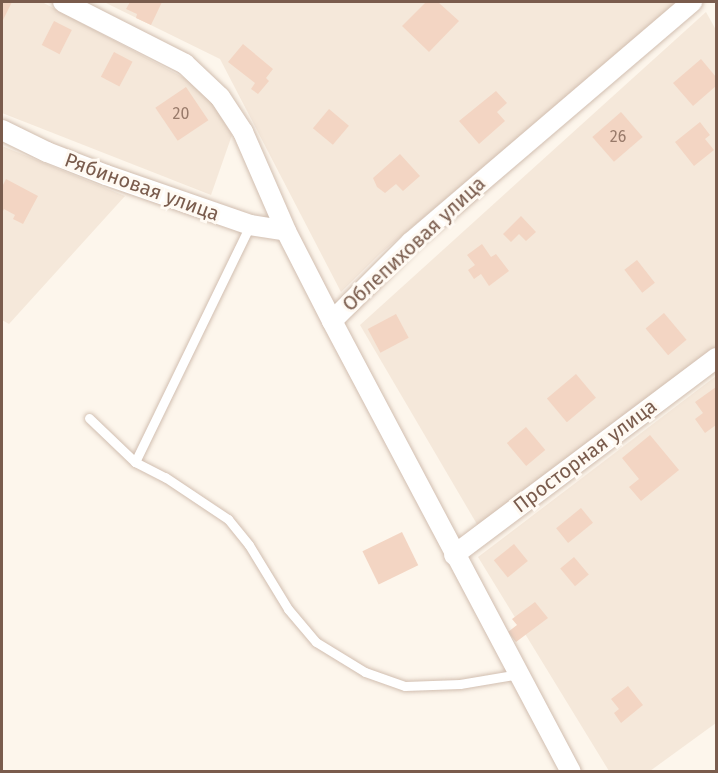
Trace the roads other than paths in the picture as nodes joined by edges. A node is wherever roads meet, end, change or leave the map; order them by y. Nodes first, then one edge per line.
1 (63, 2) edge
2 (692, 2) edge
3 (2, 130) edge
4 (250, 225) junction
5 (286, 231) junction
6 (332, 321) junction
7 (717, 358) edge
8 (89, 418) dead end
9 (135, 462) junction
10 (454, 555) junction
11 (519, 675) junction
12 (571, 771) edge

1 - 5 street, Облепиховая улица
2 - 6 street, Облепиховая улица
3 - 4 street, Рябиновая улица
4 - 5 street, Рябиновая улица
4 - 9 lane
5 - 6 street, Облепиховая улица
6 - 10 street
7 - 10 street, Просторная улица
8 - 9 lane
9 - 11 lane
10 - 11 street
11 - 12 street

